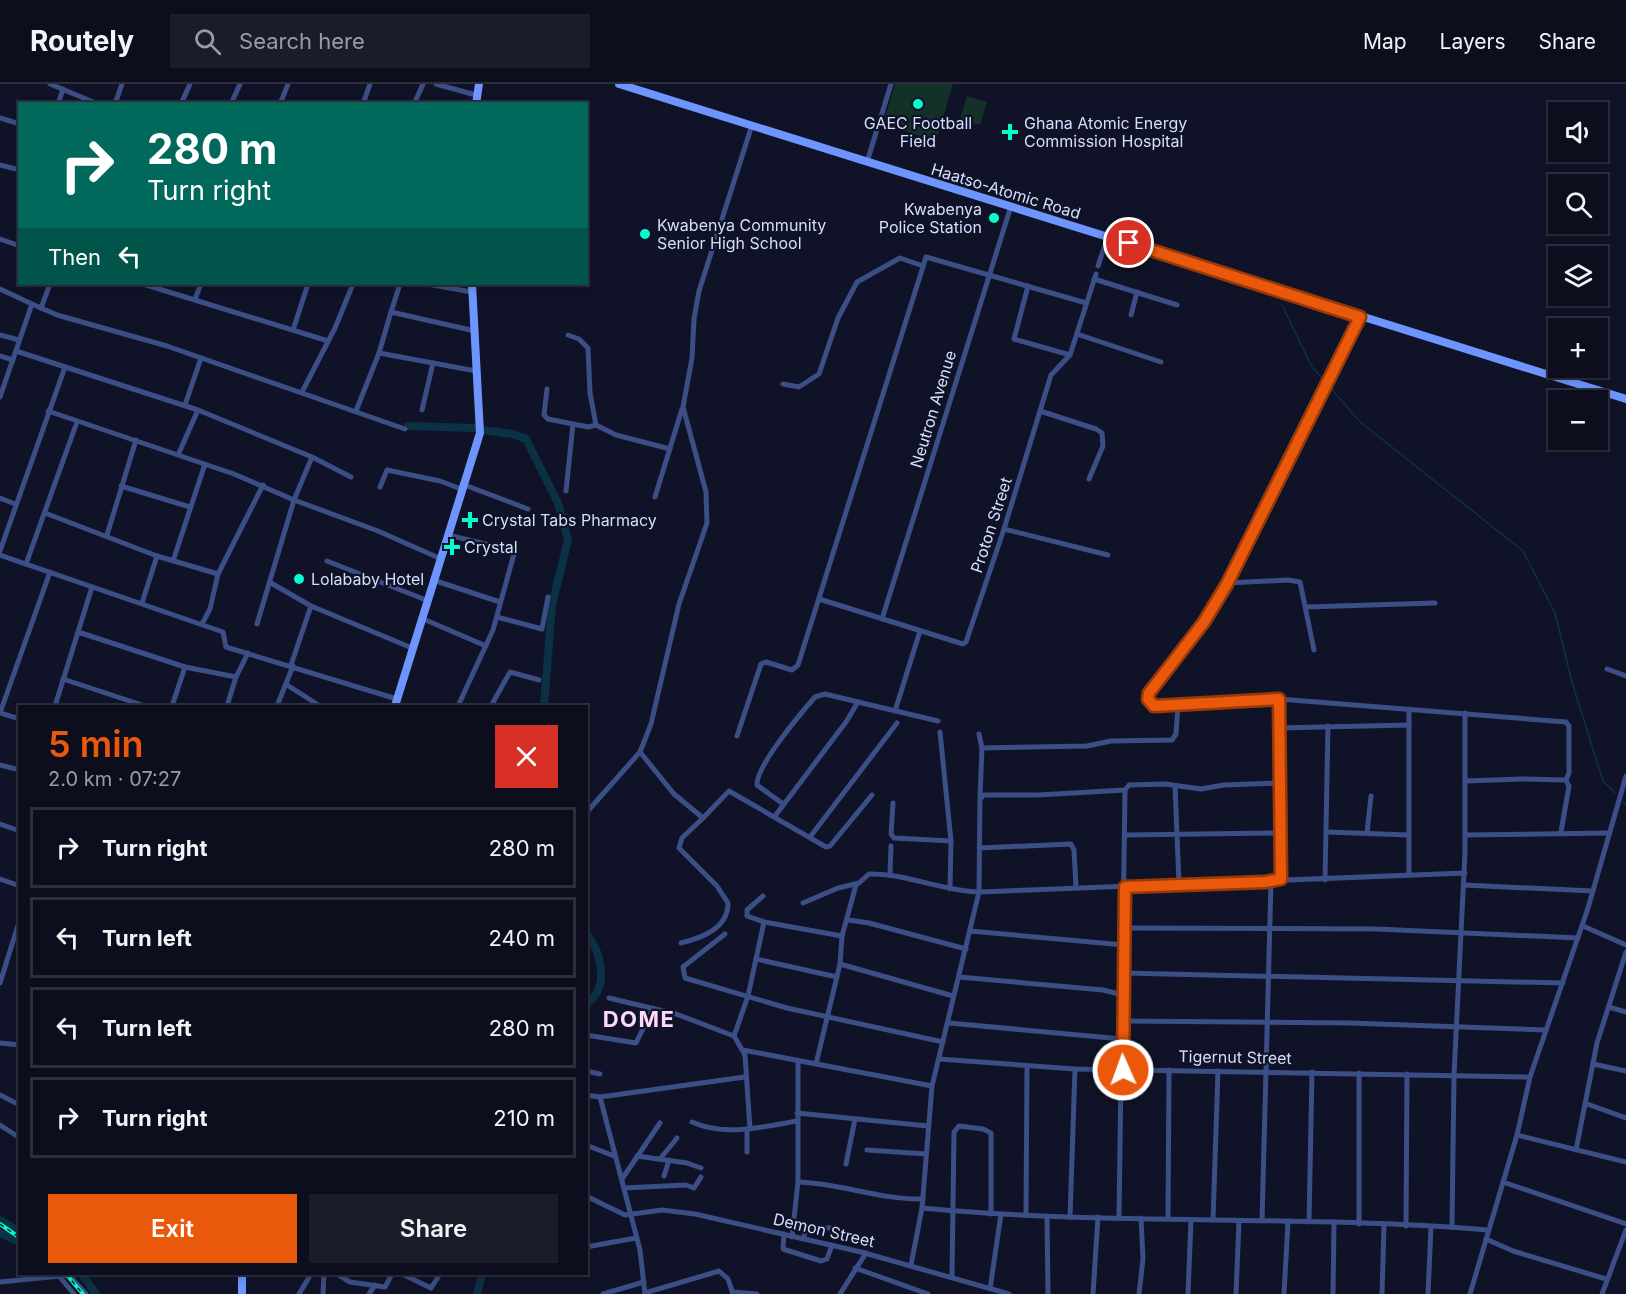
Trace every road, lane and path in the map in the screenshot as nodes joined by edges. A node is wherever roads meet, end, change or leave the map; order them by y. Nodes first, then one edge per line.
1 (50, 84) edge
2 (123, 84) edge
3 (188, 84) edge
4 (240, 84) edge
5 (288, 84) edge
6 (370, 84) edge
7 (423, 84) edge
8 (436, 84) edge
9 (474, 84) edge
10 (479, 84) edge
11 (619, 84) edge
12 (891, 84) edge
13 (63, 89) junction
14 (476, 99) edge
15 (59, 102) edge
16 (93, 102) edge
17 (116, 102) edge
18 (182, 102) edge
19 (232, 102) edge
20 (281, 102) edge
21 (364, 102) edge
22 (415, 102) edge
23 (0, 118) edge
24 (18, 123) edge
25 (752, 125) junction
26 (867, 162) junction
27 (0, 165) edge
28 (16, 169) dead end
29 (1011, 206) junction
30 (1108, 236) junction
31 (0, 239) edge
32 (18, 245) edge
33 (923, 266) junction
34 (1098, 266) dead end
35 (989, 274) junction
36 (50, 285) edge
37 (146, 285) edge
38 (201, 285) edge
39 (308, 285) edge
40 (353, 285) edge
41 (400, 285) edge
42 (433, 285) edge
43 (471, 285) edge
44 (1028, 286) junction
45 (0, 289) edge
46 (472, 292) junction
47 (1137, 292) junction
48 (195, 299) junction
49 (1086, 303) junction
50 (32, 304) junction
51 (1178, 305) dead end
52 (41, 308) junction
53 (391, 312) junction
54 (1131, 315) dead end
55 (1360, 317) junction
56 (293, 330) junction
57 (475, 331) junction
58 (1077, 334) junction
59 (0, 335) edge
60 (568, 335) dead end
61 (19, 340) junction
62 (328, 341) junction
63 (16, 351) junction
64 (379, 353) junction
65 (1070, 355) junction
66 (0, 356) edge
67 (201, 358) junction
68 (13, 360) junction
69 (1161, 362) dead end
70 (433, 363) junction
71 (65, 367) junction
72 (476, 371) junction
73 (783, 384) dead end
74 (547, 388) dead end
75 (302, 392) junction
76 (0, 397) edge
77 (1626, 399) edge
78 (185, 405) junction
79 (683, 407) junction
80 (198, 410) junction
81 (422, 410) dead end
82 (48, 411) junction
83 (356, 411) junction
84 (1040, 411) junction
85 (77, 422) junction
86 (573, 424) junction
87 (596, 424) junction
88 (405, 429) dead end
89 (136, 440) junction
90 (670, 449) junction
91 (178, 455) junction
92 (312, 457) junction
93 (205, 464) junction
94 (351, 477) dead end
95 (1089, 479) dead end
96 (263, 485) junction
97 (122, 486) junction
98 (462, 486) junction
99 (380, 487) dead end
100 (566, 491) dead end
101 (655, 497) dead end
102 (0, 498) edge
103 (294, 500) junction
104 (15, 504) junction
105 (190, 507) junction
106 (528, 509) dead end
107 (45, 513) junction
108 (1004, 529) junction
109 (106, 535) junction
110 (446, 535) junction
111 (0, 553) edge
112 (1108, 555) dead end
113 (157, 556) junction
114 (439, 558) junction
115 (173, 561) junction
116 (327, 561) dead end
117 (26, 564) junction
118 (50, 572) junction
119 (218, 574) junction
120 (432, 580) junction
121 (271, 583) junction
122 (1227, 584) junction
123 (92, 587) junction
124 (548, 597) dead end
125 (819, 599) junction
126 (426, 600) junction
127 (500, 602) junction
128 (142, 603) junction
129 (1435, 603) dead end
130 (311, 606) junction
131 (1306, 608) junction
132 (497, 616) junction
133 (421, 618) junction
134 (882, 619) junction
135 (202, 624) junction
136 (257, 624) dead end
137 (920, 631) junction
138 (78, 632) junction
139 (486, 646) junction
140 (411, 648) junction
141 (1314, 650) dead end
142 (248, 653) junction
143 (292, 665) junction
144 (185, 667) junction
145 (1607, 669) dead end
146 (1626, 676) edge
147 (236, 677) junction
148 (63, 678) junction
149 (539, 680) dead end
150 (287, 685) junction
151 (1279, 699) junction
152 (858, 702) junction
153 (395, 704) edge
154 (55, 705) edge
155 (142, 705) edge
156 (172, 705) edge
157 (228, 705) edge
158 (277, 705) edge
159 (318, 705) edge
160 (458, 705) edge
161 (492, 705) edge
162 (1178, 705) junction
163 (1409, 710) junction
164 (895, 711) junction
165 (1465, 714) junction
166 (18, 718) edge
167 (938, 721) dead end
168 (897, 723) dead end
169 (1409, 725) junction
170 (1328, 726) junction
171 (1278, 728) junction
172 (940, 732) dead end
173 (979, 734) dead end
174 (737, 736) dead end
175 (981, 748) junction
176 (640, 752) junction
177 (0, 765) edge
178 (18, 770) edge
179 (1626, 776) edge
180 (1566, 780) junction
181 (1465, 781) junction
182 (1279, 783) junction
183 (1175, 786) junction
184 (1624, 786) edge
185 (1125, 790) junction
186 (872, 795) dead end
187 (1371, 796) dead end
188 (980, 799) junction
189 (893, 803) dead end
190 (783, 804) junction
191 (588, 811) edge
192 (775, 816) junction
193 (703, 818) junction
194 (0, 824) edge
195 (18, 830) edge
196 (1328, 832) junction
197 (1561, 832) junction
198 (1280, 833) junction
199 (1367, 833) junction
200 (1609, 833) junction
201 (1178, 834) junction
202 (1466, 834) junction
203 (1125, 835) junction
204 (1408, 835) junction
205 (810, 837) junction
206 (951, 841) junction
207 (891, 846) dead end
208 (979, 848) junction
209 (890, 873) junction
210 (1465, 873) junction
211 (1408, 875) junction
212 (0, 879) edge
213 (1281, 879) junction
214 (1325, 880) junction
215 (1271, 881) junction
216 (1179, 884) junction
217 (18, 885) edge
218 (856, 885) junction
219 (1464, 885) junction
220 (1076, 887) junction
221 (1125, 887) junction
222 (950, 890) junction
223 (1593, 891) junction
224 (979, 892) junction
225 (763, 896) dead end
226 (803, 903) dead end
227 (848, 920) junction
228 (764, 922) junction
229 (18, 925) edge
230 (1582, 926) junction
231 (1124, 928) junction
232 (1271, 928) junction
233 (970, 931) junction
234 (1461, 932) junction
235 (725, 933) dead end
236 (842, 936) junction
237 (1578, 938) junction
238 (681, 943) dead end
239 (1124, 945) junction
240 (1626, 945) edge
241 (966, 949) junction
242 (1626, 952) edge
243 (756, 959) junction
244 (840, 964) junction
245 (1123, 973) junction
246 (959, 976) junction
247 (1270, 976) junction
248 (837, 977) junction
249 (1460, 981) junction
250 (0, 983) edge
251 (1563, 983) junction
252 (1123, 995) junction
253 (748, 996) junction
254 (953, 996) junction
255 (609, 998) dead end
256 (1609, 1007) junction
257 (653, 1008) junction
258 (1626, 1012) edge
259 (826, 1016) junction
260 (1123, 1021) junction
261 (948, 1023) junction
262 (1268, 1023) junction
263 (1457, 1028) junction
264 (1546, 1030) junction
265 (588, 1035) edge
266 (734, 1036) junction
267 (1122, 1039) junction
268 (943, 1042) junction
269 (0, 1043) edge
270 (18, 1045) edge
271 (743, 1050) junction
272 (939, 1059) junction
273 (798, 1061) junction
274 (816, 1064) junction
275 (1593, 1064) junction
276 (1027, 1067) junction
277 (1075, 1069) junction
278 (1123, 1070) junction
279 (1169, 1070) junction
280 (588, 1071) edge
281 (1218, 1071) junction
282 (1265, 1071) junction
283 (1626, 1071) edge
284 (1312, 1072) junction
285 (1359, 1073) junction
286 (600, 1074) dead end
287 (1407, 1074) junction
288 (1454, 1075) junction
289 (745, 1077) junction
290 (1530, 1077) junction
291 (932, 1086) junction
292 (0, 1095) edge
293 (588, 1095) edge
294 (600, 1096) junction
295 (18, 1104) edge
296 (1587, 1104) junction
297 (797, 1113) junction
298 (1626, 1118) edge
299 (855, 1119) junction
300 (797, 1121) junction
301 (692, 1122) dead end
302 (660, 1124) dead end
303 (0, 1125) edge
304 (928, 1126) junction
305 (749, 1129) junction
306 (1517, 1135) junction
307 (18, 1137) edge
308 (677, 1138) dead end
309 (588, 1146) edge
310 (867, 1150) dead end
311 (1576, 1150) junction
312 (747, 1152) dead end
313 (926, 1154) junction
314 (614, 1156) junction
315 (637, 1156) junction
316 (660, 1159) junction
317 (669, 1160) junction
318 (1626, 1162) edge
319 (846, 1164) dead end
320 (701, 1168) dead end
321 (664, 1176) dead end
322 (701, 1177) dead end
323 (622, 1179) junction
324 (798, 1182) junction
325 (1503, 1182) junction
326 (624, 1188) junction
327 (588, 1197) edge
328 (923, 1199) junction
329 (922, 1208) junction
330 (952, 1211) junction
331 (991, 1214) junction
332 (1001, 1214) junction
333 (631, 1215) junction
334 (1026, 1215) junction
335 (1047, 1216) junction
336 (1070, 1217) junction
337 (1098, 1217) junction
338 (1119, 1217) junction
339 (1141, 1218) junction
340 (1168, 1219) junction
341 (1191, 1220) junction
342 (1213, 1220) junction
343 (1239, 1221) junction
344 (1262, 1221) junction
345 (1288, 1222) junction
346 (1309, 1222) junction
347 (1334, 1223) junction
348 (1359, 1224) junction
349 (1626, 1224) edge
350 (1384, 1226) junction
351 (1406, 1226) junction
352 (1431, 1227) junction
353 (1452, 1227) junction
354 (830, 1228) dead end
355 (1488, 1230) junction
356 (1626, 1230) edge
357 (784, 1234) junction
358 (792, 1236) junction
359 (636, 1238) junction
360 (803, 1239) junction
361 (1486, 1239) junction
362 (832, 1245) junction
363 (588, 1247) edge
364 (866, 1253) junction
365 (911, 1265) junction
366 (855, 1268) junction
367 (64, 1275) edge
368 (70, 1275) edge
369 (242, 1275) edge
370 (311, 1275) edge
371 (324, 1275) edge
372 (339, 1275) edge
373 (392, 1275) edge
374 (404, 1275) edge
375 (439, 1275) edge
376 (59, 1276) junction
377 (951, 1277) junction
378 (1606, 1280) junction
379 (0, 1282) edge
380 (644, 1282) junction
381 (375, 1285) junction
382 (990, 1288) junction
383 (384, 1291) edge
384 (733, 1293) edge
385 (74, 1294) edge
386 (86, 1294) edge
387 (242, 1294) edge
388 (298, 1294) edge
389 (323, 1294) edge
390 (369, 1294) edge
391 (603, 1294) edge
392 (645, 1294) edge
393 (757, 1294) edge
394 (840, 1294) edge
395 (928, 1294) edge
396 (1009, 1294) edge
397 (1048, 1294) edge
398 (1093, 1294) edge
399 (1139, 1294) edge
400 (1188, 1294) edge
401 (1236, 1294) edge
402 (1284, 1294) edge
403 (1333, 1294) edge
404 (1382, 1294) edge
405 (1428, 1294) edge
406 (1470, 1294) edge
407 (1602, 1294) edge

1 - 13 street
2 - 17 street
3 - 18 street
4 - 19 street
5 - 20 street
6 - 21 street
7 - 22 street
8 - 14 street
9 - 14 main road
10 - 14 main road
11 - 25 main road, Haatso-Atomic Road
12 - 26 street
13 - 15 street
13 - 16 street
23 - 24 street
25 - 26 main road, Haatso-Atomic Road
25 - 79 street
26 - 29 main road, Haatso-Atomic Road
27 - 28 street
29 - 30 main road, Haatso-Atomic Road
29 - 35 street, Neutron Avenue
30 - 34 street
30 - 55 main road, Haatso-Atomic Road
31 - 32 street
33 - 35 street
33 - 73 street
33 - 125 street
35 - 44 street
35 - 134 street, Neutron Avenue
36 - 52 street
37 - 48 street
38 - 48 street
39 - 56 street
40 - 62 street
41 - 53 street
42 - 46 street
43 - 46 main road
44 - 49 street
44 - 65 street
45 - 50 street
46 - 57 main road
47 - 49 street, Proton Street
47 - 51 street
47 - 54 street
48 - 56 street
49 - 58 street, Proton Street
50 - 52 street
50 - 61 street
52 - 67 street
53 - 57 street
53 - 64 street
55 - 77 main road, Haatso-Atomic Road
55 - 122 street
56 - 62 street
57 - 72 main road
58 - 65 street, Proton Street
58 - 69 street
59 - 61 street
60 - 87 street
61 - 63 street
62 - 75 street
63 - 68 street
63 - 71 street
64 - 70 street
64 - 83 street
65 - 84 street, Proton Street
66 - 68 street
67 - 75 street
67 - 78 street
68 - 76 street
70 - 72 street
70 - 81 street
71 - 78 street
71 - 82 street
72 - 98 main road
74 - 86 street
75 - 83 street
78 - 80 street
79 - 90 street
79 - 176 street
80 - 91 street
80 - 92 street
82 - 85 street
82 - 104 street
83 - 88 street
84 - 95 street
84 - 108 street, Proton Street
85 - 89 street
85 - 107 street
86 - 87 street
86 - 100 street
87 - 90 street
89 - 91 street
89 - 97 street
90 - 101 street
91 - 93 street
92 - 94 street
92 - 103 street
93 - 96 street
93 - 105 street
96 - 103 street
96 - 119 street
97 - 105 street
97 - 109 street
98 - 99 street
98 - 106 street
98 - 110 main road
102 - 104 street
103 - 114 street
103 - 121 street
104 - 111 street
105 - 115 street
107 - 109 street
107 - 117 street
108 - 112 street
108 - 137 street, Proton Street
109 - 113 street
110 - 114 main road
110 - 127 street
111 - 117 street
113 - 115 street
113 - 128 street
114 - 120 main road
115 - 119 street
116 - 126 street
117 - 118 street
118 - 123 street
118 - 166 street
119 - 135 street
120 - 126 main road
120 - 127 street
121 - 130 street
121 - 136 street
122 - 131 street
122 - 162 street
123 - 128 street
123 - 138 street
124 - 132 street
125 - 134 street, Proton Street
125 - 174 street
126 - 133 main road
127 - 132 street
128 - 135 street
129 - 131 street
130 - 140 street
130 - 143 street
131 - 141 street
132 - 139 street
133 - 139 street
133 - 140 main road
134 - 137 street, Proton Street
135 - 142 street
137 - 164 street
138 - 144 street
138 - 148 street
139 - 160 street
140 - 153 main road
142 - 143 street
142 - 147 street
143 - 150 street
143 - 153 street
144 - 147 street
144 - 156 street
145 - 146 street
147 - 157 street
148 - 154 street
148 - 155 street
149 - 161 street
150 - 158 street
150 - 159 street
151 - 162 street
151 - 163 street
151 - 171 street
152 - 164 street
152 - 190 street
152 - 190 street
162 - 175 street
163 - 165 street
163 - 169 street
164 - 167 street
165 - 180 street
165 - 181 street
168 - 205 street
169 - 170 street
169 - 204 street
170 - 171 street
170 - 196 street
171 - 182 street
172 - 206 street
173 - 175 street
175 - 188 street
176 - 191 street
176 - 193 street
177 - 178 street
179 - 184 street
180 - 181 street
180 - 197 street
181 - 202 street
182 - 183 street
182 - 198 street
183 - 185 street
183 - 201 street
184 - 200 street
185 - 188 street
185 - 203 street
186 - 205 street
187 - 199 street
188 - 208 street
189 - 206 street
190 - 192 street
192 - 193 street
192 - 205 street
193 - 238 street
194 - 195 street
196 - 199 street
196 - 214 street
197 - 200 street
197 - 202 street
198 - 201 street
198 - 213 street
199 - 204 street
200 - 223 street
201 - 203 street
201 - 216 street
202 - 210 street
203 - 221 street
204 - 211 street
206 - 222 street
207 - 209 street
208 - 220 street
208 - 224 street
209 - 218 street
209 - 222 street
210 - 211 street
210 - 219 street
211 - 214 street
212 - 217 street
213 - 214 street
213 - 215 street
215 - 216 street
215 - 232 street
216 - 221 street
218 - 226 street
218 - 227 street
219 - 223 street
219 - 234 street
220 - 221 street
220 - 224 street
221 - 231 street
222 - 224 street
223 - 230 street
224 - 233 street
225 - 228 street
227 - 236 street
227 - 241 street
228 - 236 street
228 - 243 street
229 - 250 street
230 - 237 street
230 - 240 street
231 - 232 street
231 - 239 street
232 - 234 street
232 - 247 street
233 - 239 street
233 - 241 street
234 - 237 street
234 - 249 street
235 - 253 street
236 - 244 street
237 - 251 street
239 - 245 street
241 - 246 street
242 - 256 street
243 - 248 street
243 - 253 street
244 - 248 street
244 - 254 street
245 - 247 street
245 - 252 street
246 - 252 street
246 - 254 street
247 - 249 street
247 - 262 street
248 - 259 street
249 - 251 street
249 - 263 street
251 - 264 street
252 - 260 street
253 - 259 street
253 - 266 street
254 - 261 street
255 - 257 street
256 - 258 street
256 - 275 street
257 - 265 street
257 - 266 street
259 - 268 street
259 - 274 street
260 - 262 street
260 - 267 street
261 - 267 street
261 - 268 street
262 - 263 street
262 - 282 street
263 - 264 street
263 - 288 street
264 - 290 street
266 - 271 street
267 - 278 street
268 - 272 street
269 - 270 street
271 - 273 street
271 - 289 street
272 - 276 street, Tigernut Street
272 - 291 street
273 - 274 street
273 - 297 street
274 - 291 street
275 - 283 street
275 - 296 street
276 - 277 street, Tigernut Street
276 - 334 street
277 - 278 street, Tigernut Street
277 - 336 street
278 - 279 street, Tigernut Street
278 - 338 street
279 - 281 street, Tigernut Street
279 - 340 street
280 - 286 street
281 - 282 street, Tigernut Street
281 - 342 street
282 - 284 street, Tigernut Street
282 - 344 street
284 - 285 street, Tigernut Street
284 - 346 street
285 - 287 street, Tigernut Street
285 - 348 street
287 - 288 street, Tigernut Street
287 - 351 street
288 - 290 street, Tigernut Street
288 - 353 street
289 - 294 street
289 - 305 street
290 - 306 street
291 - 304 street
292 - 295 street
293 - 294 street
294 - 314 street
296 - 298 street
296 - 311 street
297 - 299 street
297 - 300 street
299 - 304 street
299 - 319 street
300 - 305 street
300 - 324 street
301 - 305 street
302 - 315 street
303 - 307 street
304 - 313 street
305 - 312 street
306 - 311 street
306 - 325 street
308 - 316 street
309 - 314 street
310 - 313 street
311 - 318 street
313 - 328 street
314 - 323 street
315 - 316 street
315 - 323 street
316 - 317 street
317 - 320 street
317 - 321 street
322 - 326 street
323 - 326 street
324 - 328 street
324 - 358 street
325 - 349 street
325 - 355 street
326 - 333 street
327 - 333 street
328 - 329 street
329 - 330 street
329 - 365 street
330 - 331 street
330 - 331 street
330 - 377 street
331 - 332 street
332 - 334 street
332 - 382 street
333 - 357 street, Demon Street
333 - 359 street
334 - 335 street
335 - 336 street
335 - 397 street
336 - 337 street
337 - 338 street
337 - 398 street
338 - 339 street
339 - 340 street
339 - 399 street
340 - 341 street
341 - 342 street
341 - 400 street
342 - 343 street
343 - 344 street
343 - 401 street
344 - 345 street
345 - 346 street
345 - 402 street
346 - 347 street
347 - 348 street
347 - 403 street
348 - 350 street
350 - 351 street
350 - 404 street
351 - 352 street
352 - 353 street
352 - 405 street
353 - 355 street
354 - 360 street
355 - 361 street
356 - 378 street
357 - 358 street, Demon Street
357 - 362 street
358 - 360 street, Demon Street
359 - 363 street
359 - 380 street
360 - 362 street, Demon Street
361 - 378 street
361 - 406 street
362 - 364 street, Demon Street
364 - 365 street, Demon Street
364 - 366 street
365 - 377 street, Demon Street
366 - 394 street
366 - 395 street
367 - 376 street
368 - 386 street
369 - 387 main road
370 - 388 street
371 - 389 street
372 - 381 street
373 - 383 street
374 - 375 street
376 - 379 street
376 - 385 street
377 - 382 street, Demon Street
378 - 407 street
380 - 391 street
380 - 392 street
381 - 383 street
381 - 390 street
382 - 396 street, Demon Street
384 - 392 street
384 - 393 street

